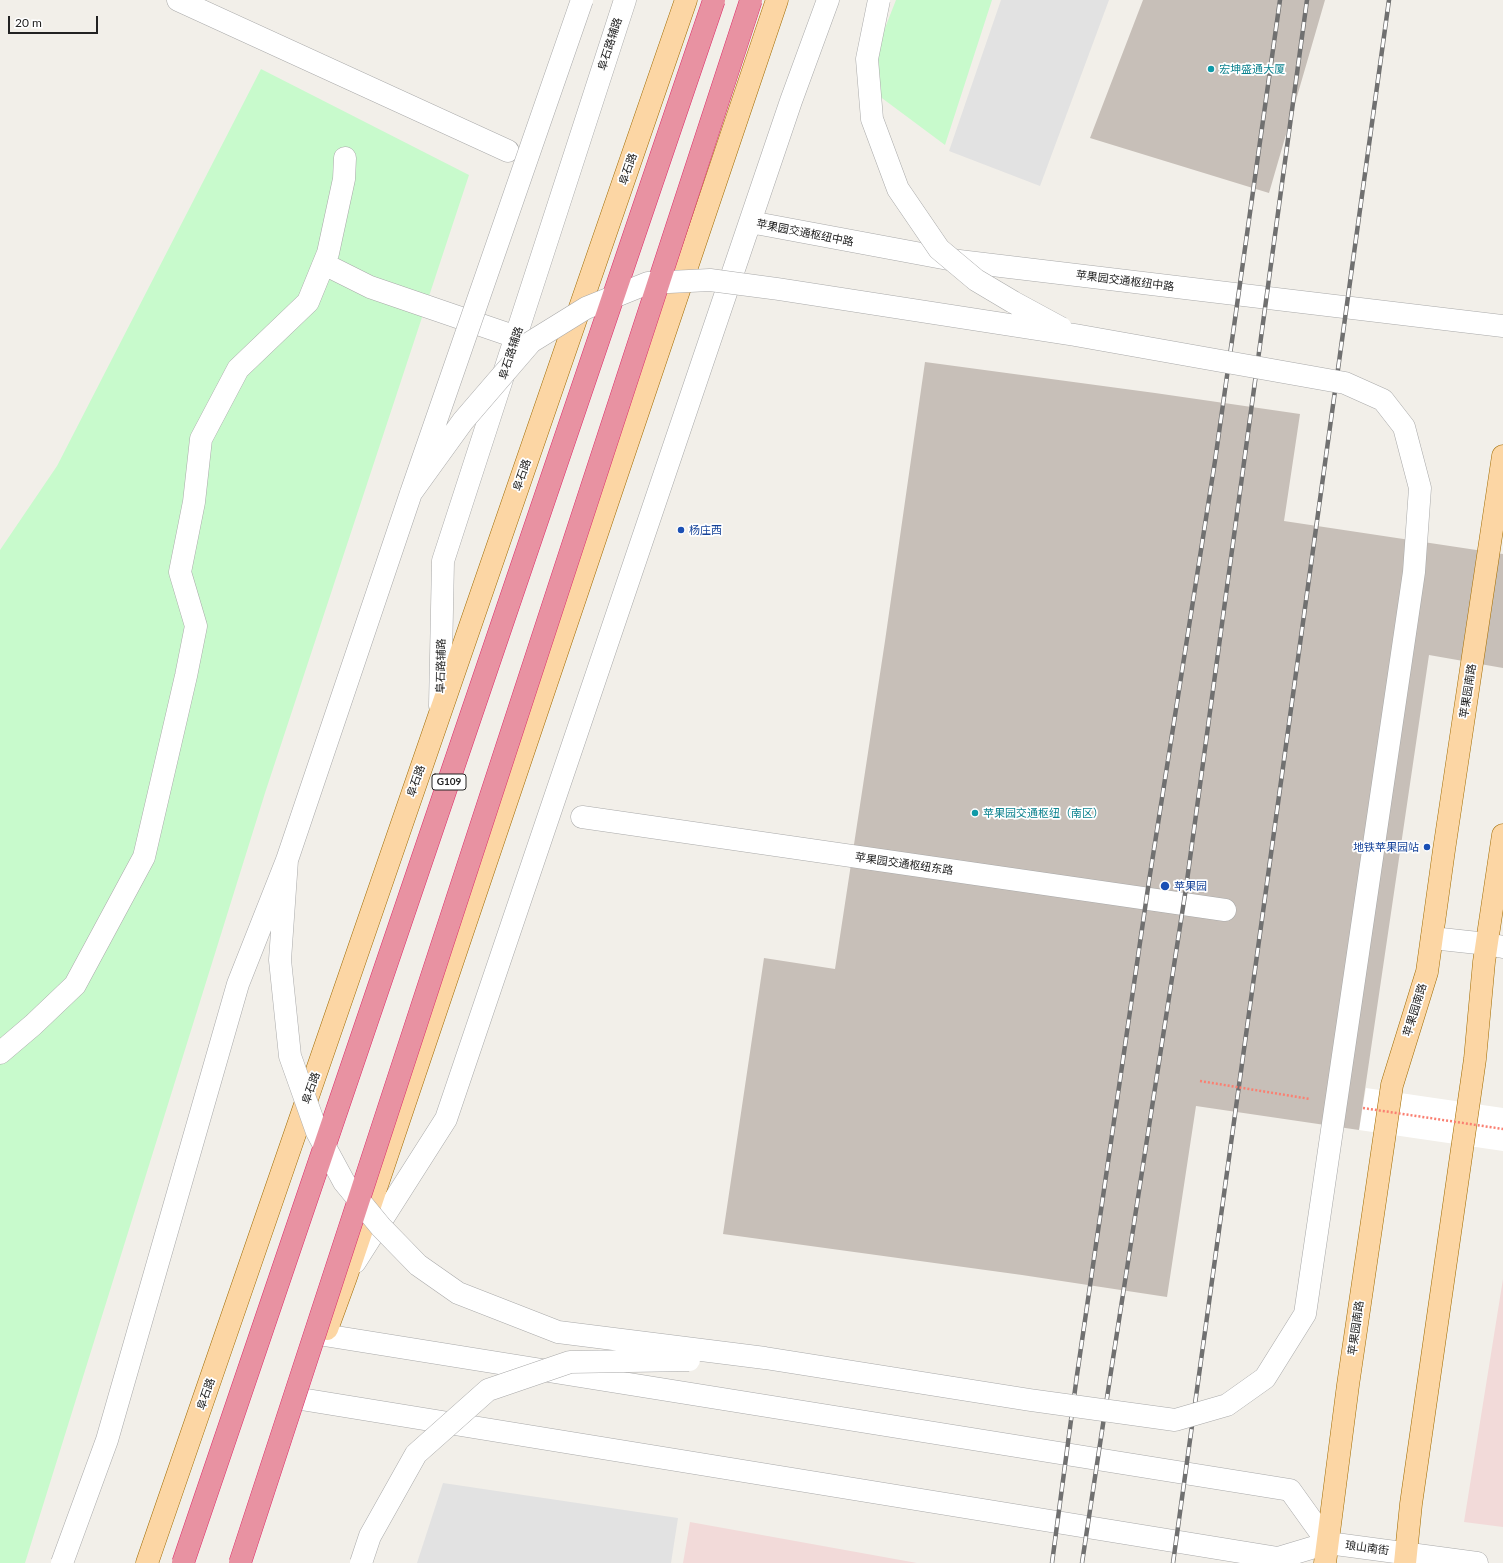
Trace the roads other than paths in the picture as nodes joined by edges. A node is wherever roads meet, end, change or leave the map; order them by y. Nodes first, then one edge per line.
1 (178, 0) edge
2 (582, 0) edge
3 (624, 0) edge
4 (686, 0) edge
5 (714, 0) edge
6 (751, 0) edge
7 (777, 0) edge
8 (828, 0) edge
9 (879, 0) edge
10 (508, 151) dead end
11 (345, 158) dead end
12 (750, 222) junction
13 (324, 264) junction
14 (1503, 326) edge
15 (1075, 335) junction
16 (516, 337) junction
17 (1503, 456) edge
18 (411, 493) junction
19 (440, 712) junction
20 (582, 817) dead end
21 (1503, 835) edge
22 (287, 860) junction
23 (1225, 910) dead end
24 (1432, 938) junction
25 (1495, 945) edge
26 (0, 1053) edge
27 (346, 1277) junction
28 (324, 1336) junction
29 (765, 1358) junction
30 (301, 1399) junction
31 (1326, 1553) edge
32 (1406, 1558) edge
33 (62, 1563) edge
34 (147, 1563) edge
35 (183, 1563) edge
36 (241, 1563) edge
37 (361, 1563) edge
38 (1477, 1563) edge

1 - 10 street
2 - 18 street, bridge
3 - 16 street, 阜石路辅路
4 - 19 main road, 阜石路
5 - 35 highway, G109, bridge
6 - 36 highway, bridge
7 - 27 main road
8 - 12 street
9 - 15 street, bridge
11 - 13 street
12 - 14 street, 苹果园交通枢纽中路
12 - 27 street
13 - 16 street
13 - 26 street
15 - 18 street, bridge
15 - 29 street, bridge
16 - 19 street, 阜石路辅路
17 - 24 main road, 苹果园南路
18 - 22 street, bridge
19 - 34 main road, 阜石路
20 - 23 street, 苹果园交通枢纽东路
21 - 25 main road
22 - 29 street, bridge
22 - 33 street, bridge
24 - 25 street
24 - 31 main road, 苹果园南路
25 - 32 main road
27 - 28 main road
28 - 30 main road
28 - 31 street
29 - 37 street, bridge
30 - 31 street
30 - 36 main road
31 - 32 street, 琅山南街
32 - 38 street, 琅山南街

